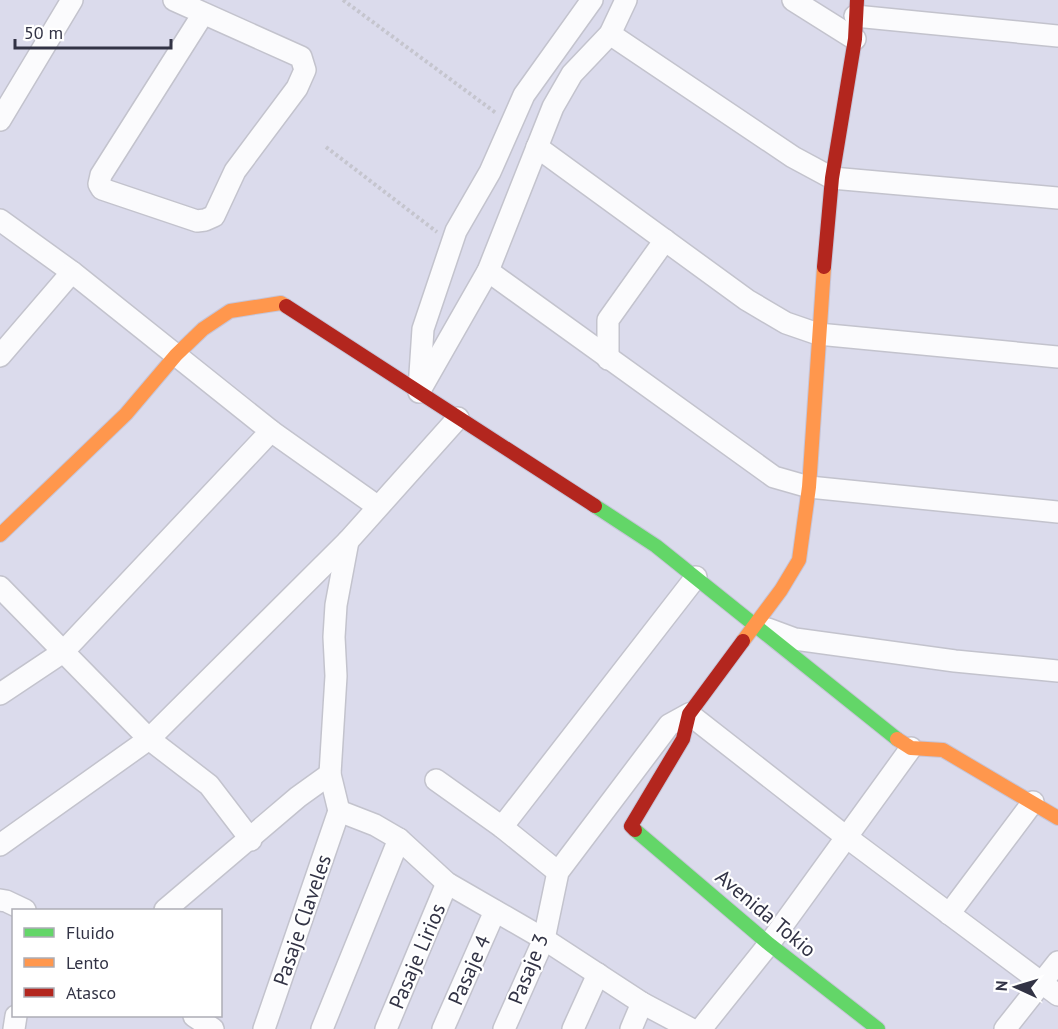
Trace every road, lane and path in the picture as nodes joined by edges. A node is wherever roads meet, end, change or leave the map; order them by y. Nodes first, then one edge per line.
1 (72, 0) edge
2 (174, 0) edge
3 (343, 0) edge
4 (592, 0) edge
5 (626, 0) edge
6 (793, 0) edge
7 (856, 8) edge
8 (203, 14) junction
9 (610, 34) junction
10 (1058, 36) edge
11 (855, 39) junction
12 (0, 120) edge
13 (511, 124) junction
14 (326, 147) dead end
15 (537, 147) junction
16 (832, 178) junction
17 (1058, 198) edge
18 (0, 220) edge
19 (665, 240) junction
20 (452, 243) junction
21 (488, 271) junction
22 (72, 272) junction
23 (818, 334) junction
24 (176, 355) junction
25 (0, 356) edge
26 (1058, 357) edge
27 (608, 358) junction
28 (419, 392) junction
29 (458, 418) junction
30 (271, 431) junction
31 (809, 487) junction
32 (377, 506) junction
33 (1058, 512) edge
34 (0, 535) edge
35 (348, 541) junction
36 (696, 577) junction
37 (0, 587) edge
38 (756, 625) junction
39 (63, 652) junction
40 (1058, 671) edge
41 (0, 694) edge
42 (689, 714) junction
43 (149, 739) junction
44 (911, 748) junction
45 (330, 774) junction
46 (436, 780) dead end
47 (1033, 802) junction
48 (339, 811) junction
49 (1058, 818) edge
50 (502, 827) junction
51 (845, 836) junction
52 (2, 837) edge
53 (399, 839) junction
54 (251, 840) junction
55 (558, 872) junction
56 (447, 883) junction
57 (0, 900) edge
58 (22, 909) edge
59 (166, 909) edge
60 (495, 911) junction
61 (949, 914) junction
62 (544, 939) junction
63 (769, 944) junction
64 (1058, 962) edge
65 (598, 974) junction
66 (1050, 990) edge
67 (642, 1003) junction
68 (195, 1017) edge
69 (213, 1029) edge
70 (264, 1029) edge
71 (322, 1029) edge
72 (386, 1029) edge
73 (443, 1029) edge
74 (504, 1029) edge
75 (573, 1029) edge
76 (631, 1029) edge
77 (691, 1029) edge
78 (701, 1029) edge
79 (878, 1029) edge
80 (1005, 1029) edge

1 - 12 street
2 - 8 street
3 - 13 path
4 - 13 street
5 - 9 street
6 - 11 street
7 - 10 street
7 - 11 street
8 - 8 street
9 - 15 street
9 - 16 street
11 - 16 street
13 - 20 street
14 - 20 path
15 - 19 street
15 - 21 street
16 - 17 street
16 - 23 street
18 - 22 street
19 - 23 street
19 - 27 street
20 - 28 street
21 - 27 street
21 - 28 street
22 - 24 street
22 - 25 street
23 - 26 street
23 - 31 street
24 - 28 street
24 - 30 street
24 - 34 street
27 - 31 street
28 - 29 street
29 - 32 street
29 - 36 street
30 - 32 street
30 - 39 street
31 - 33 street
31 - 38 street
32 - 35 street
35 - 43 street
35 - 45 street
36 - 38 street
36 - 50 street
37 - 39 street
38 - 40 street
38 - 42 street
38 - 44 street
39 - 41 street
39 - 43 street
42 - 51 street
42 - 55 street
42 - 63 street, Avenida Tokio
43 - 52 street
43 - 54 street
44 - 47 street
44 - 51 street
45 - 48 street
45 - 54 street
46 - 50 street
47 - 49 street
47 - 61 street
48 - 53 street
48 - 70 street, Pasaje Claveles
50 - 55 street
51 - 61 street
51 - 63 street
53 - 56 street
53 - 71 street
54 - 59 street
55 - 62 street, Pasaje 3
56 - 60 street
56 - 72 street, Pasaje Lirios
57 - 58 street
60 - 62 street
60 - 73 street, Pasaje 4
61 - 66 street
62 - 65 street
62 - 74 street, Pasaje 3
63 - 78 street
63 - 79 street, Avenida Tokio
64 - 66 street
65 - 67 street
65 - 75 street
66 - 80 street
67 - 76 street
67 - 77 street
68 - 69 street

